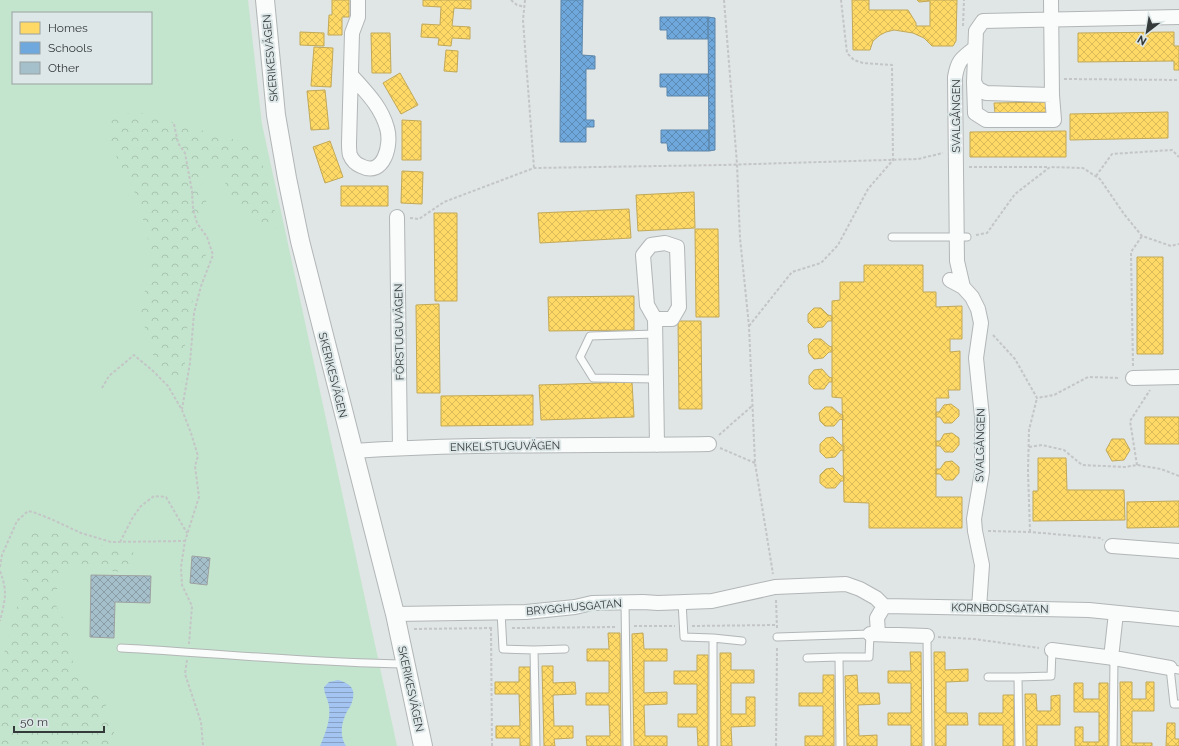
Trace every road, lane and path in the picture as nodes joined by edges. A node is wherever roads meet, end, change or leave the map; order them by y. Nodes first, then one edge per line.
1 (265, 0) edge
2 (358, 0) edge
3 (512, 0) edge
4 (525, 0) edge
5 (724, 0) edge
6 (841, 0) edge
7 (1051, 0) edge
8 (525, 7) junction
9 (1179, 17) edge
10 (1051, 20) junction
11 (975, 48) junction
12 (351, 74) junction
13 (1052, 79) junction
14 (1178, 81) edge
15 (974, 82) junction
16 (1052, 95) junction
17 (174, 124) dead end
18 (956, 153) junction
19 (1179, 157) edge
20 (893, 160) junction
21 (737, 164) junction
22 (966, 166) dead end
23 (1050, 167) junction
24 (534, 168) junction
25 (1096, 176) junction
26 (397, 216) joint
27 (892, 236) dead end
28 (1142, 236) junction
29 (962, 237) junction
30 (1179, 244) edge
31 (950, 280) dead end
32 (963, 287) junction
33 (655, 319) junction
34 (981, 323) junction
35 (749, 326) junction
36 (655, 334) junction
37 (1159, 377) junction
38 (1179, 377) edge
39 (1133, 378) junction
40 (656, 379) junction
41 (102, 388) dead end
42 (1037, 398) junction
43 (752, 406) junction
44 (182, 410) junction
45 (709, 444) junction
46 (657, 445) junction
47 (1029, 447) junction
48 (400, 448) junction
49 (353, 451) junction
50 (755, 463) junction
51 (1137, 465) junction
52 (1179, 476) edge
53 (975, 531) junction
54 (1030, 532) junction
55 (187, 533) junction
56 (185, 541) junction
57 (120, 542) junction
58 (1112, 546) joint
59 (1179, 551) edge
60 (0, 567) edge
61 (0, 571) edge
62 (775, 587) junction
63 (625, 602) junction
64 (682, 602) junction
65 (884, 606) junction
66 (979, 608) junction
67 (501, 612) junction
68 (1116, 613) junction
69 (395, 614) junction
70 (1179, 619) edge
71 (0, 621) edge
72 (626, 626) junction
73 (683, 626) junction
74 (502, 628) junction
75 (874, 634) junction
76 (927, 636) junction
77 (713, 638) junction
78 (777, 638) dead end
79 (742, 641) dead end
80 (777, 646) dead end
81 (121, 648) dead end
82 (565, 649) dead end
83 (534, 650) junction
84 (1052, 650) junction
85 (189, 652) junction
86 (838, 657) junction
87 (807, 658) dead end
88 (1112, 658) junction
89 (406, 664) junction
90 (1175, 669) edge
91 (1018, 676) junction
92 (988, 677) dead end
93 (1179, 704) edge
94 (203, 746) edge
95 (423, 746) edge
96 (492, 746) edge
97 (536, 746) edge
98 (627, 746) edge
99 (713, 746) edge
100 (776, 746) edge
101 (840, 746) edge
102 (928, 746) edge
103 (1019, 746) edge
104 (1114, 746) edge

1 - 49 street, SKERIKESVÄGEN
2 - 12 street
3 - 8 path
4 - 8 path
5 - 21 path
6 - 20 path
7 - 10 street
8 - 24 path
9 - 10 street
10 - 11 street
10 - 13 street
11 - 15 street
11 - 18 street, SVALGÅNGEN
12 - 12 street
13 - 14 path
13 - 16 street
15 - 16 street
15 - 16 street
17 - 44 path
18 - 20 path
18 - 29 street, SVALGÅNGEN
19 - 25 path
20 - 21 path
20 - 35 path
21 - 24 path
21 - 35 path
22 - 23 path
23 - 25 path
23 - 29 path
24 - 26 path
25 - 28 path
26 - 48 street, FÖRSTUGUVÄGEN
27 - 29 lane
28 - 30 path
28 - 39 path
29 - 32 street, SVALGÅNGEN
31 - 32 street, SVALGÅNGEN
32 - 34 street, SVALGÅNGEN
33 - 33 street
33 - 36 street
34 - 42 path
34 - 53 street, SVALGÅNGEN
35 - 43 path
36 - 40 street
36 - 40 lane
37 - 38 street
37 - 39 street
37 - 51 path
39 - 42 path
40 - 46 street
41 - 44 path
42 - 47 path
43 - 45 path
43 - 50 path
44 - 55 path
45 - 46 street, ENKELSTUGUVÄGEN
45 - 50 path
46 - 48 street, ENKELSTUGUVÄGEN
47 - 51 path
47 - 54 path
48 - 49 street, ENKELSTUGUVÄGEN
49 - 69 street, SKERIKESVÄGEN
50 - 62 path
51 - 52 path
53 - 54 path
53 - 66 street, SVALGÅNGEN
54 - 58 path
55 - 56 path
55 - 57 path
56 - 57 path
56 - 85 path
57 - 60 path
58 - 59 street
61 - 71 path
62 - 64 street, BRYGGHUSGATAN
62 - 65 street
62 - 73 path
63 - 64 street, BRYGGHUSGATAN
63 - 67 street, BRYGGHUSGATAN
63 - 72 lane
64 - 73 lane
65 - 66 street, KORNBODSGATAN
65 - 75 street
66 - 68 street, KORNBODSGATAN
67 - 69 street, BRYGGHUSGATAN
67 - 74 lane
68 - 70 street, KORNBODSGATAN
68 - 88 street
69 - 89 street, SKERIKESVÄGEN
72 - 73 path
72 - 74 path
72 - 98 lane
73 - 77 lane
74 - 83 lane
74 - 96 path
75 - 76 street
75 - 78 lane
75 - 86 lane
76 - 84 path
76 - 102 lane
77 - 79 lane
77 - 99 lane
80 - 100 path
81 - 85 lane
82 - 83 lane
83 - 97 lane
84 - 88 street
84 - 91 lane
85 - 89 lane
85 - 94 path
86 - 87 lane
86 - 101 lane
88 - 90 street
88 - 104 lane
89 - 95 street, SKERIKESVÄGEN
90 - 93 lane
91 - 92 lane
91 - 103 lane

